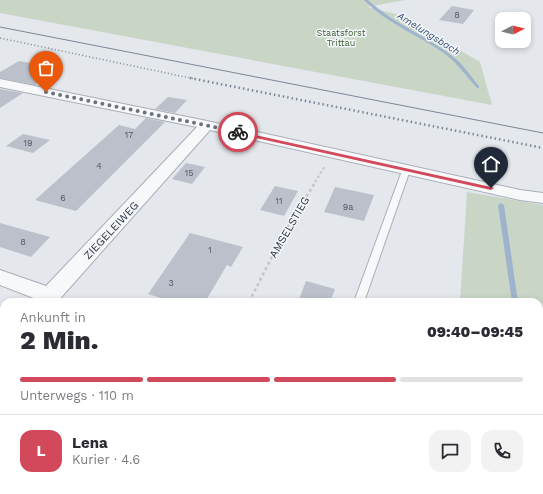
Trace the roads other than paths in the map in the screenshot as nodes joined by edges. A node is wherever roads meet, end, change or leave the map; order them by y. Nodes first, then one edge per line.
1 (0, 83) edge
2 (207, 125) junction
3 (406, 170) junction
4 (543, 198) edge
5 (0, 277) edge
6 (360, 298) edge

1 - 2 street
2 - 3 street
2 - 5 street, ZIEGELEIWEG
3 - 4 street
3 - 6 lane

